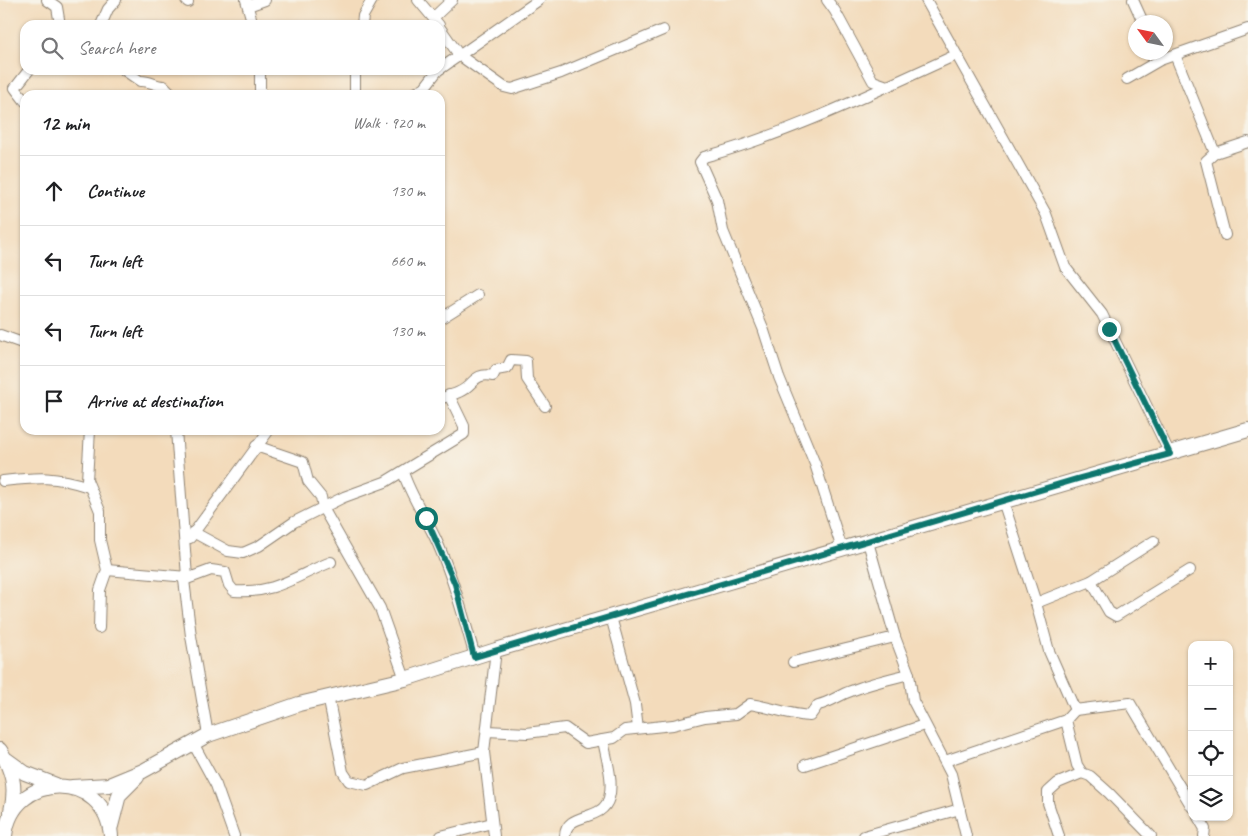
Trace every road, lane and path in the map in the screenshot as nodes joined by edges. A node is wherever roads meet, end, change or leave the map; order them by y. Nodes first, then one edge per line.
1 (47, 0) edge
2 (116, 0) edge
3 (265, 0) edge
4 (372, 0) edge
5 (418, 0) edge
6 (452, 0) edge
7 (539, 0) edge
8 (826, 0) edge
9 (926, 0) edge
10 (1133, 0) edge
11 (247, 3) edge
12 (1140, 15) edge
13 (58, 20) edge
14 (103, 20) edge
15 (252, 20) edge
16 (363, 20) edge
17 (435, 20) edge
18 (440, 20) edge
19 (1248, 29) edge
20 (662, 30) dead end
21 (445, 34) edge
22 (459, 55) junction
23 (956, 55) junction
24 (1175, 55) joint
25 (1153, 60) edge
26 (445, 65) edge
27 (25, 75) edge
28 (131, 75) edge
29 (260, 75) edge
30 (355, 75) edge
31 (434, 75) edge
32 (1127, 79) dead end
33 (887, 86) junction
34 (168, 90) edge
35 (260, 90) edge
36 (355, 90) edge
37 (420, 90) edge
38 (20, 94) edge
39 (1248, 142) edge
40 (1215, 153) junction
41 (1225, 235) dead end
42 (478, 295) dead end
43 (445, 316) edge
44 (0, 335) edge
45 (20, 342) edge
46 (445, 397) edge
47 (445, 398) edge
48 (545, 406) dead end
49 (1248, 430) edge
50 (90, 435) edge
51 (176, 435) edge
52 (265, 435) edge
53 (256, 446) junction
54 (1170, 454) junction
55 (403, 472) junction
56 (4, 481) dead end
57 (89, 487) junction
58 (1003, 501) junction
59 (323, 508) junction
60 (193, 532) junction
61 (1154, 541) dead end
62 (868, 542) junction
63 (185, 546) junction
64 (842, 549) junction
65 (331, 562) dead end
66 (107, 570) junction
67 (1190, 570) dead end
68 (186, 578) junction
69 (1091, 582) junction
70 (1036, 603) junction
71 (611, 617) junction
72 (99, 628) dead end
73 (895, 637) junction
74 (496, 650) junction
75 (474, 657) junction
76 (793, 662) dead end
77 (909, 674) junction
78 (405, 679) junction
79 (328, 696) junction
80 (1075, 710) junction
81 (1066, 720) junction
82 (924, 725) junction
83 (638, 728) junction
84 (487, 731) junction
85 (208, 735) junction
86 (603, 740) junction
87 (193, 742) junction
88 (484, 752) junction
89 (3, 755) edge
90 (945, 761) junction
91 (805, 765) dead end
92 (144, 771) junction
93 (1082, 774) junction
94 (66, 786) junction
95 (1188, 800) edge
96 (960, 809) junction
97 (10, 815) junction
98 (1200, 821) edge
99 (492, 823) junction
100 (111, 832) edge
101 (878, 834) edge
102 (5, 836) edge
103 (234, 836) edge
104 (441, 836) edge
105 (494, 836) edge
106 (565, 836) edge
107 (864, 836) edge
108 (966, 836) edge
109 (1059, 836) edge
110 (1151, 836) edge
111 (1204, 836) edge

1 - 13 street
2 - 14 street
3 - 11 street
4 - 16 street
5 - 17 street
6 - 18 street
7 - 22 street
8 - 33 street
9 - 23 street
10 - 12 street
11 - 15 street
19 - 24 street
20 - 22 street
21 - 22 street
22 - 26 street
23 - 33 street
23 - 54 street
24 - 40 street
25 - 32 street
27 - 38 street
28 - 34 street
29 - 35 street
30 - 36 street
31 - 37 street
33 - 64 street
39 - 40 street
40 - 41 street
42 - 43 street
44 - 45 street
46 - 48 street
47 - 55 street
49 - 54 main road
50 - 57 street
51 - 63 street
52 - 53 street
53 - 59 street
53 - 60 street
54 - 58 main road
55 - 59 street
55 - 75 street
56 - 57 street
57 - 66 street
58 - 62 main road
58 - 70 street
59 - 60 street
59 - 78 street
60 - 63 street
61 - 69 street
62 - 64 main road
62 - 73 street
63 - 68 street
64 - 71 main road
65 - 68 street
66 - 68 street
66 - 72 street
67 - 69 street
68 - 85 street
69 - 70 street
70 - 80 street
71 - 74 main road
71 - 83 street
73 - 76 street
73 - 77 street
74 - 75 main road
74 - 84 street
75 - 78 main road
77 - 82 street
77 - 83 street
78 - 79 main road
79 - 85 main road
79 - 88 street
80 - 81 street
80 - 95 street
81 - 90 street
81 - 93 street
82 - 90 street
82 - 91 street
83 - 86 street
84 - 86 street
84 - 88 street
85 - 87 main road
86 - 106 street
87 - 92 main road
87 - 103 street
88 - 99 street
89 - 94 main road
89 - 97 main road
90 - 96 street
92 - 94 main road
92 - 100 main road
93 - 109 street
93 - 110 street
94 - 97 main road
94 - 100 main road
96 - 101 street
96 - 108 street
97 - 102 main road
98 - 111 street
99 - 104 street
99 - 105 street
101 - 107 street

